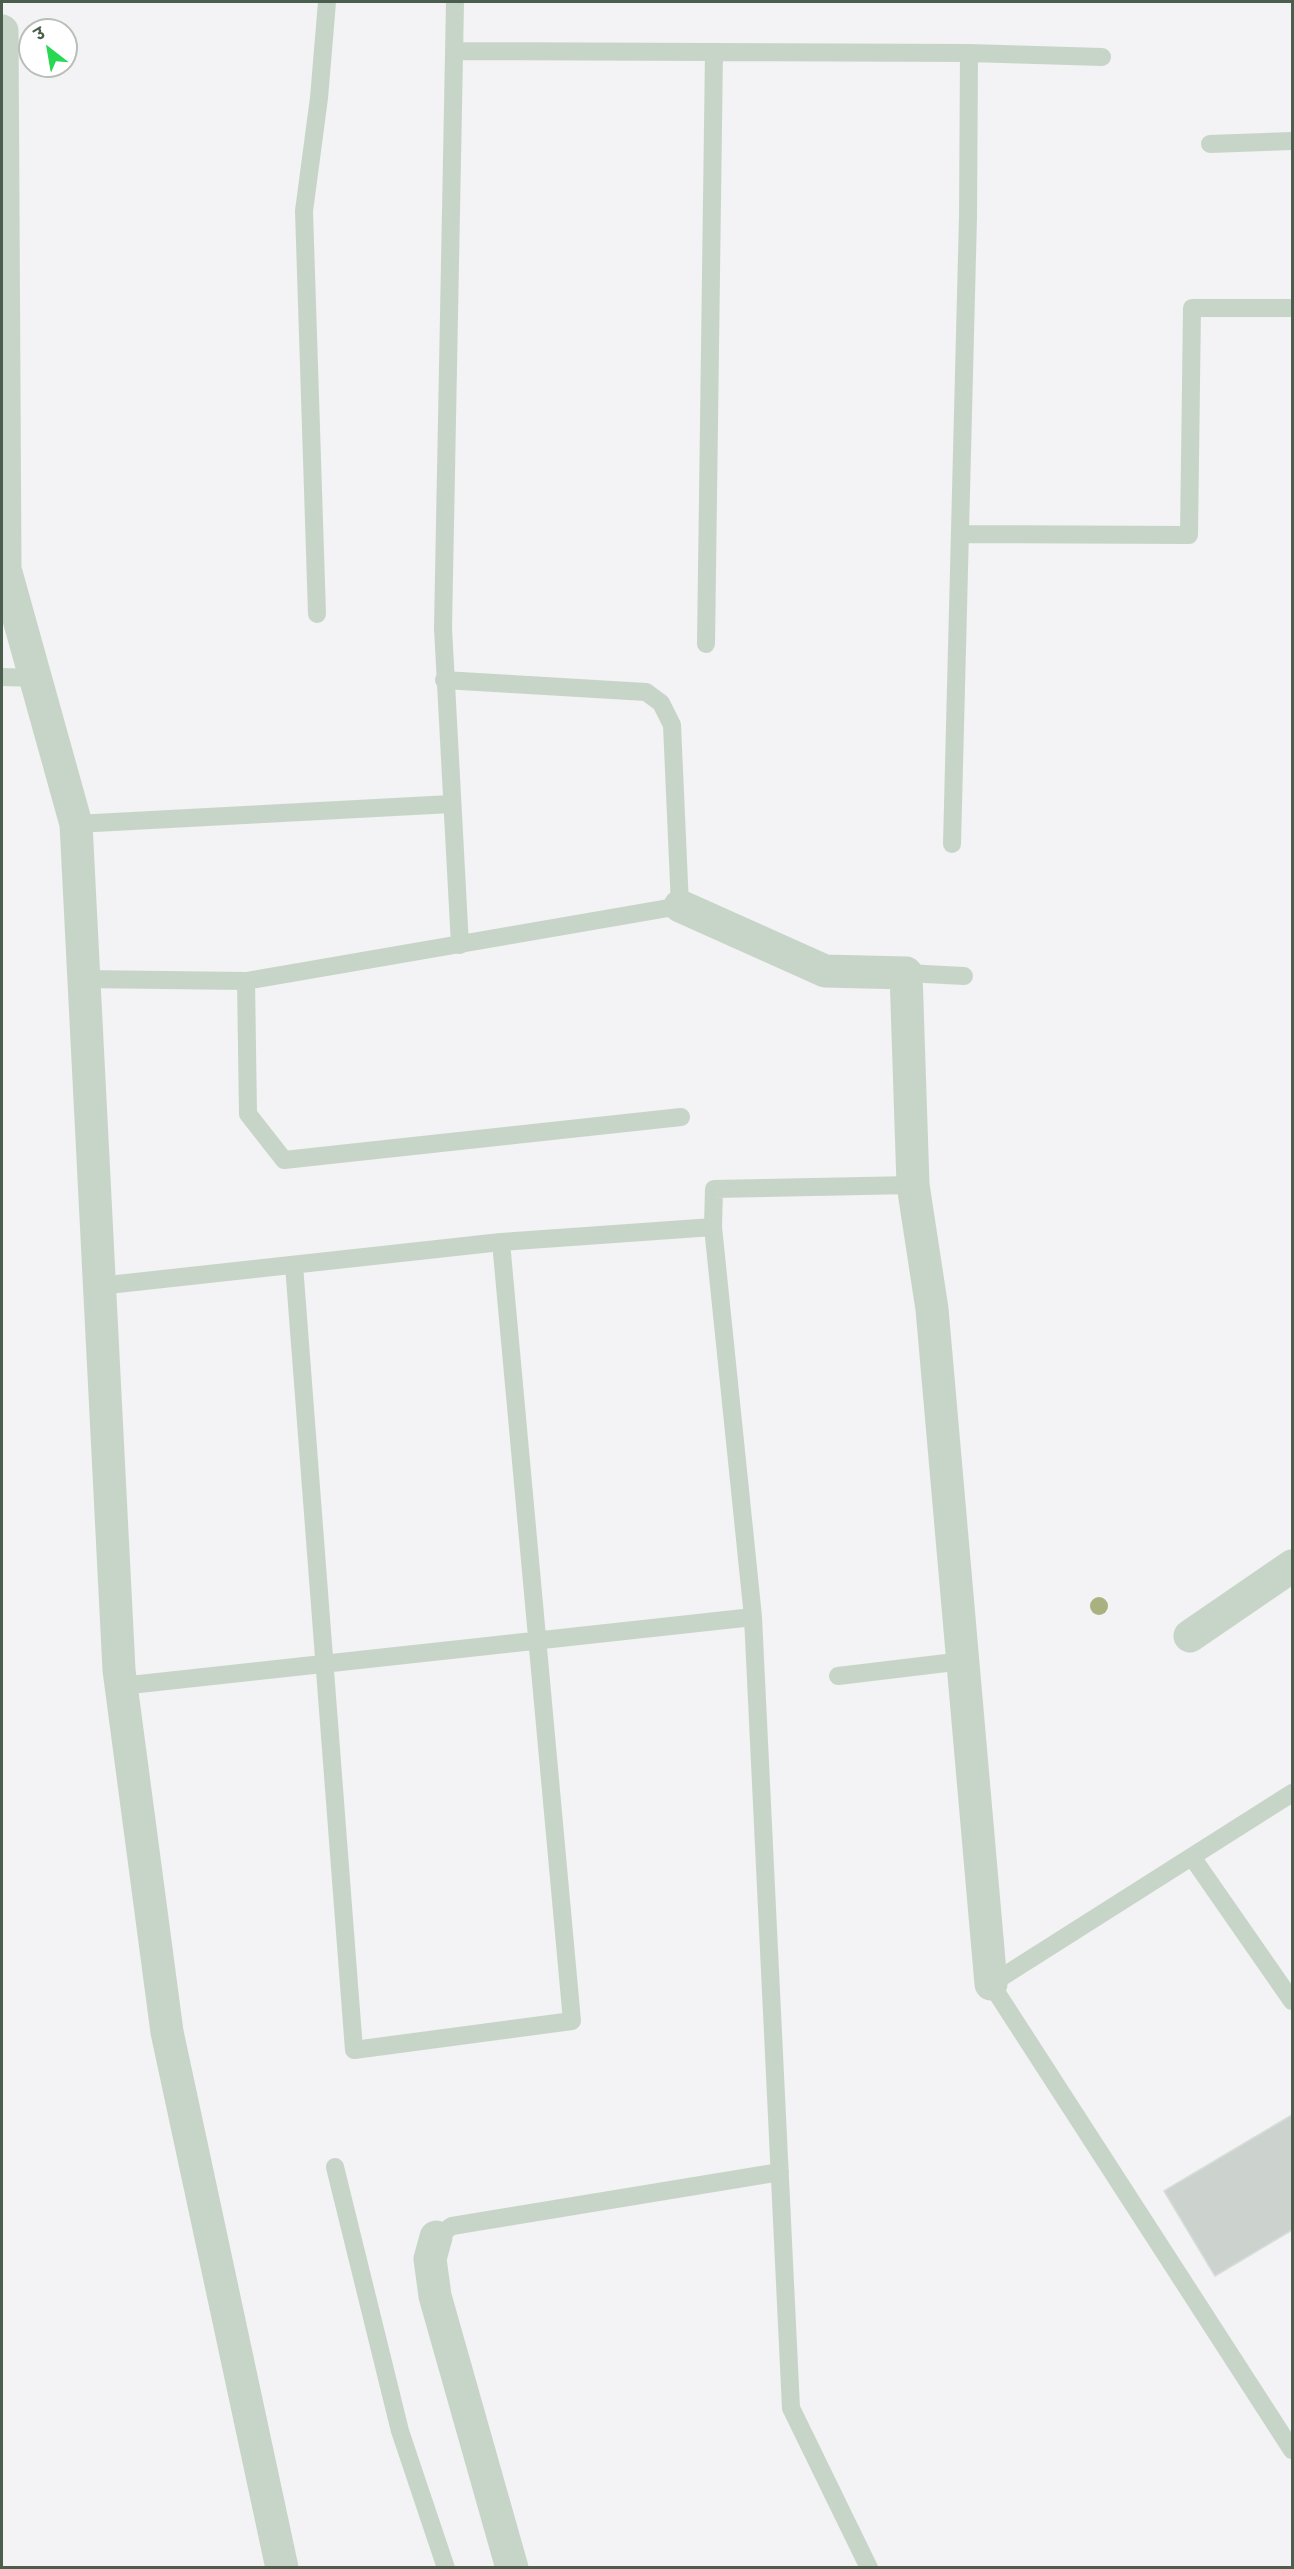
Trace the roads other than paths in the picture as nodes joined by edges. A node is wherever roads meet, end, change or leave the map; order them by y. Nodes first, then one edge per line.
1 (327, 2) edge
2 (455, 2) edge
3 (2, 31) edge
4 (454, 51) junction
5 (714, 52) junction
6 (969, 53) junction
7 (1102, 57) dead end
8 (1293, 141) edge
9 (1210, 144) dead end
10 (2, 307) edge
11 (1293, 308) edge
12 (960, 534) junction
13 (317, 614) dead end
14 (706, 644) dead end
15 (2, 677) edge
16 (35, 678) junction
17 (444, 680) junction
18 (451, 804) junction
19 (75, 824) junction
20 (952, 844) dead end
21 (680, 906) junction
22 (460, 945) junction
23 (906, 973) junction
24 (964, 976) dead end
25 (84, 979) junction
26 (246, 981) junction
27 (681, 1117) dead end
28 (913, 1185) junction
29 (713, 1227) junction
30 (501, 1242) junction
31 (294, 1265) junction
32 (99, 1286) junction
33 (1293, 1566) edge
34 (753, 1617) junction
35 (1190, 1636) dead end
36 (537, 1640) junction
37 (963, 1661) junction
38 (324, 1664) junction
39 (838, 1676) dead end
40 (121, 1686) junction
41 (1293, 1793) edge
42 (1192, 1857) junction
43 (991, 1984) junction
44 (1293, 2001) edge
45 (335, 2167) dead end
46 (780, 2172) junction
47 (436, 2237) joint
48 (1293, 2450) edge
49 (282, 2568) edge
50 (446, 2568) edge
51 (512, 2568) edge
52 (869, 2568) edge

1 - 13 lane
2 - 4 lane
3 - 10 street
4 - 5 lane
4 - 17 lane
5 - 6 lane
5 - 14 lane
6 - 7 lane
6 - 12 lane
8 - 9 lane
10 - 16 street
11 - 12 lane
12 - 20 lane
15 - 16 lane
16 - 19 street
17 - 18 lane
17 - 21 lane
18 - 19 lane
18 - 22 lane
19 - 25 street
21 - 22 lane
21 - 23 street
22 - 26 lane
23 - 24 lane
23 - 28 street
25 - 26 lane
25 - 32 street
26 - 27 lane
28 - 29 lane
28 - 37 street
29 - 30 lane
29 - 34 lane
30 - 31 lane
30 - 36 lane
31 - 32 lane
31 - 38 lane
32 - 40 street
33 - 35 street
34 - 36 lane
34 - 46 lane
36 - 38 lane
36 - 38 lane
37 - 39 lane
37 - 43 street
38 - 40 lane
40 - 49 street
41 - 42 lane
42 - 43 lane
42 - 44 lane
43 - 48 lane
45 - 50 lane
46 - 47 lane
46 - 52 lane
47 - 51 street

